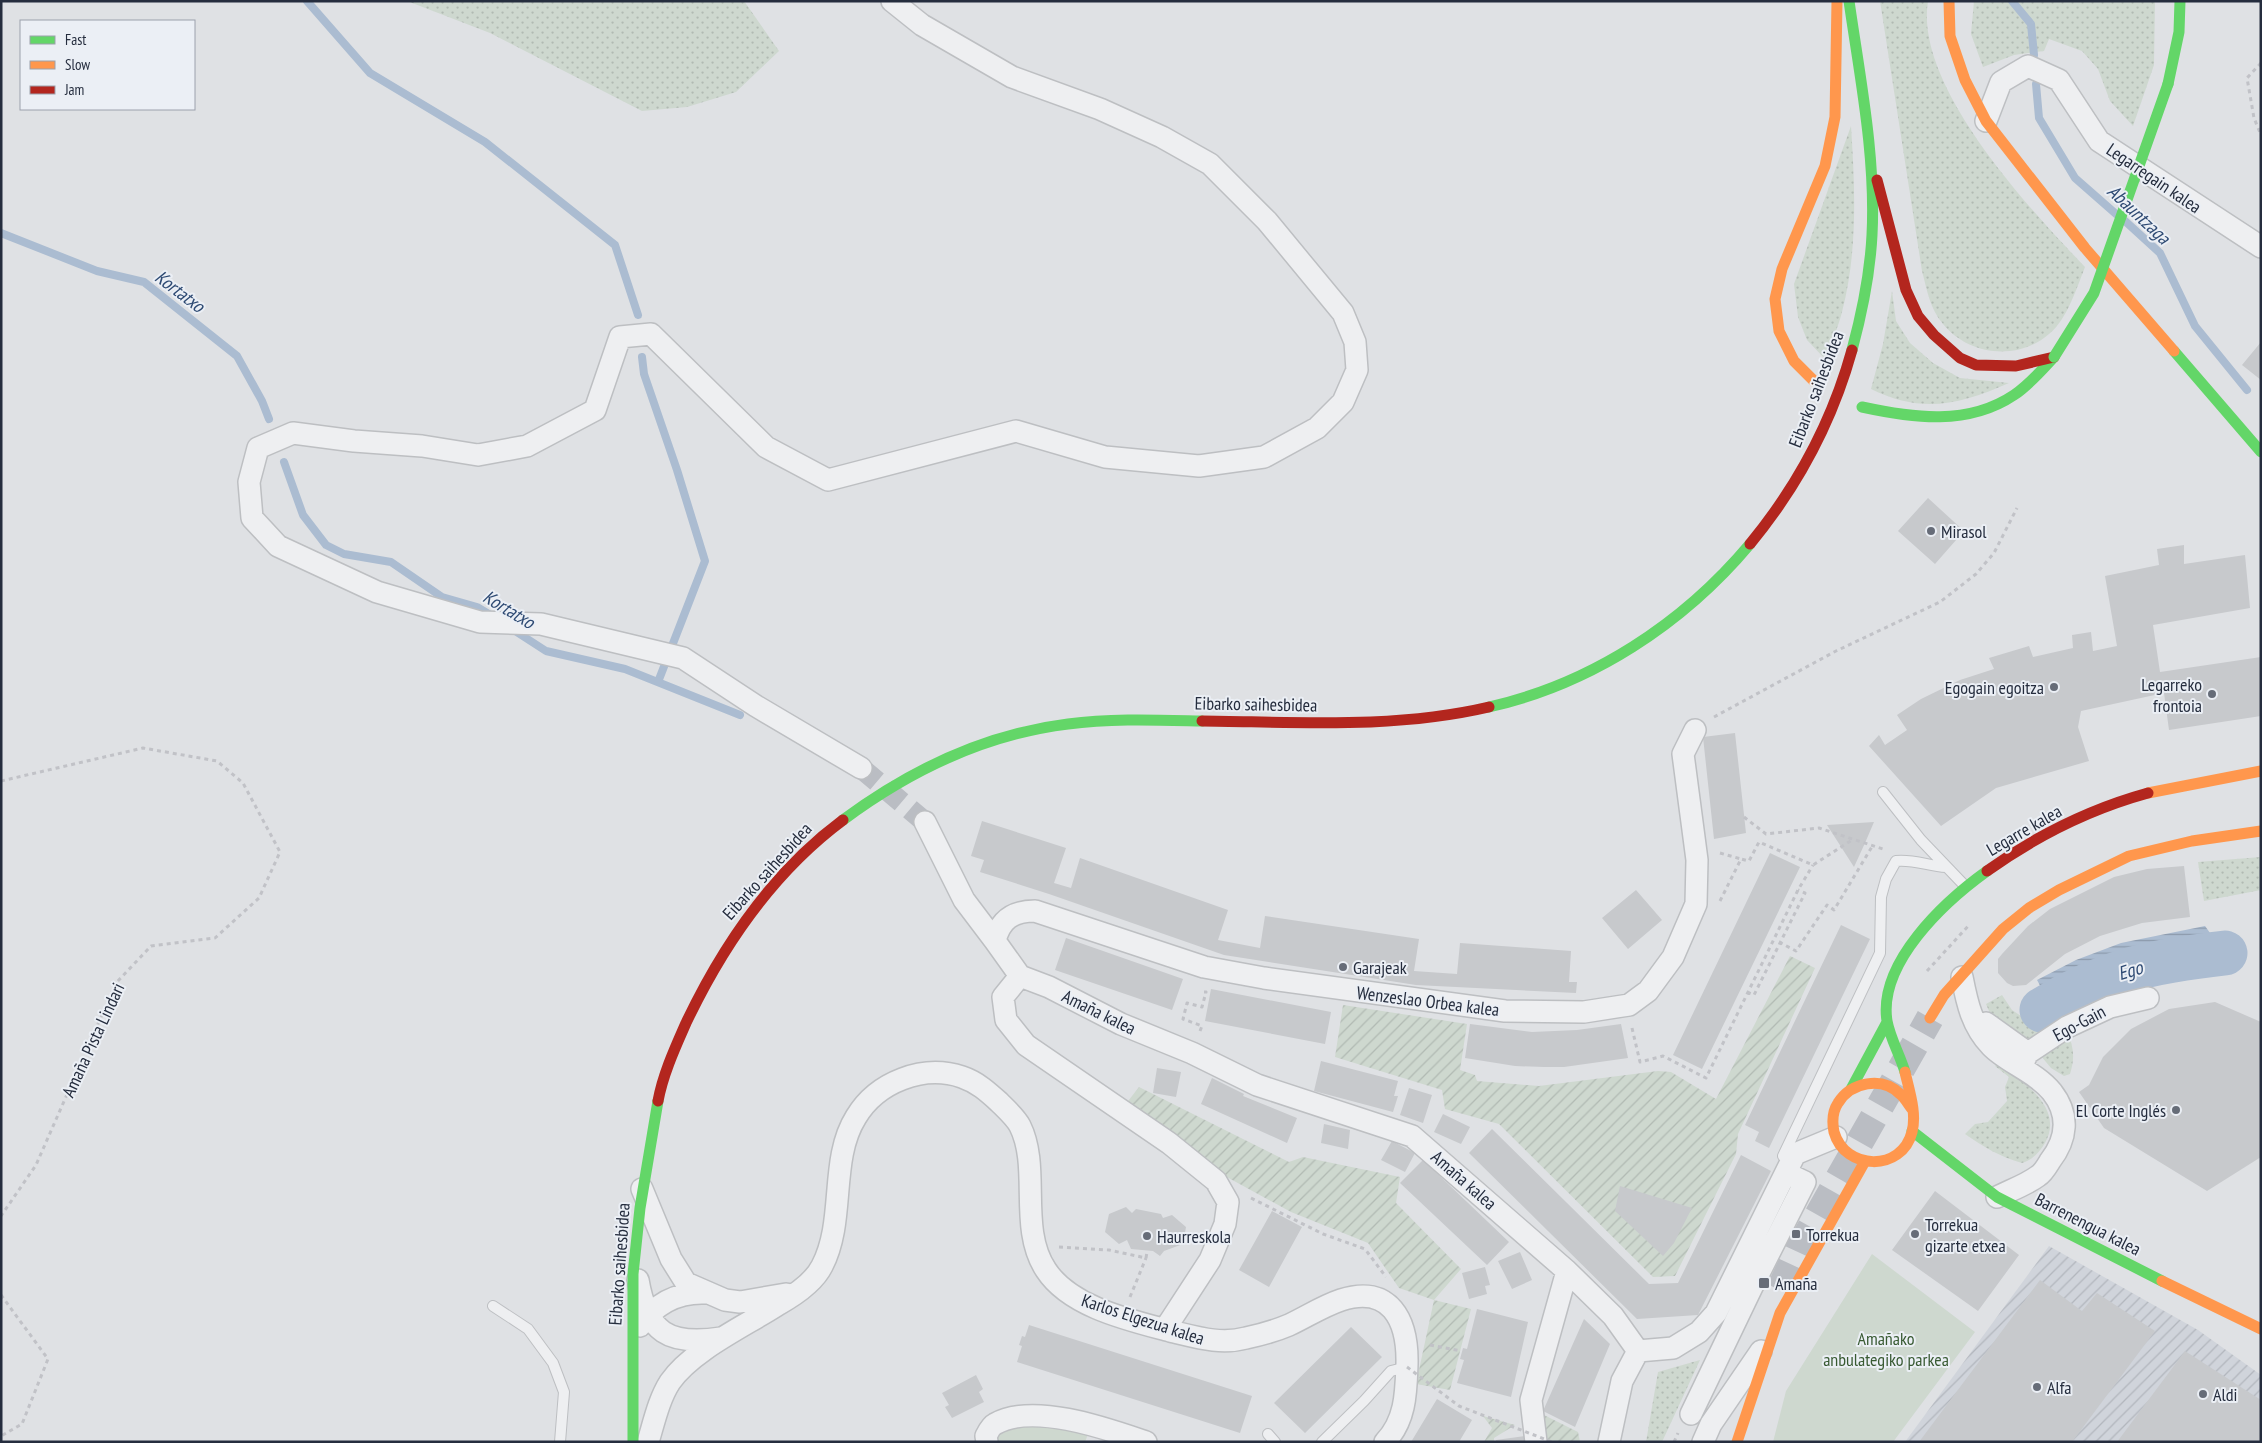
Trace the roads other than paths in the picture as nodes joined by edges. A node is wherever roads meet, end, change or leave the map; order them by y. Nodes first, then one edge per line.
1 (892, 1) edge
2 (1837, 1) edge
3 (1849, 1) edge
4 (1949, 1) edge
5 (2180, 1) edge
6 (1986, 121) junction
7 (1870, 156) junction
8 (2261, 247) edge
9 (2054, 357) junction
10 (1814, 381) dead end
11 (1862, 407) dead end
12 (2261, 452) edge
13 (1695, 730) road end
14 (861, 768) tunnel mouth
15 (2261, 771) edge
16 (1883, 792) dead end
17 (925, 822) tunnel mouth
18 (2261, 831) edge
19 (1946, 867) junction
20 (1965, 887) junction
21 (995, 941) junction
22 (1020, 976) junction
23 (1962, 977) junction
24 (2148, 998) dead end
25 (1930, 1018) tunnel mouth
26 (1887, 1022) junction
27 (1986, 1023) dead end
28 (2024, 1059) junction
29 (1851, 1089) junction
30 (1912, 1109) junction
31 (1912, 1131) junction
32 (1836, 1137) junction
33 (1864, 1162) junction
34 (1784, 1165) junction
35 (642, 1189) junction
36 (1997, 1197) junction
37 (634, 1256) junction
38 (1566, 1271) junction
39 (799, 1292) junction
40 (708, 1293) junction
41 (493, 1306) dead end
42 (648, 1315) junction
43 (2261, 1329) edge
44 (1165, 1330) junction
45 (726, 1337) junction
46 (1770, 1339) junction
47 (631, 1350) junction
48 (1638, 1351) junction
49 (1407, 1367) junction
50 (1691, 1414) dead end
51 (1268, 1434) dead end
52 (987, 1439) edge
53 (560, 1442) edge
54 (633, 1442) edge
55 (648, 1442) edge
56 (1146, 1442) edge
57 (1275, 1442) edge
58 (1322, 1442) edge
59 (1385, 1442) edge
60 (1536, 1442) edge
61 (1609, 1442) edge
62 (1703, 1442) edge
63 (1737, 1442) edge

1 - 14 street
2 - 10 main road
3 - 7 main road, Eibarko saihesbidea
4 - 6 main road
5 - 9 main road, bridge
6 - 8 street, Legarregain kalea
6 - 12 main road
7 - 9 main road
7 - 35 main road, Eibarko saihesbidea
9 - 11 main road
13 - 21 street, Wenzeslao Orbea kalea
15 - 20 main road, Legarre kalea
16 - 19 lane
17 - 21 street
18 - 23 main road
19 - 20 lane
19 - 34 lane
20 - 26 main road, Legarre kalea
21 - 22 street
22 - 38 street, Amaña kalea
22 - 44 street
23 - 25 main road
23 - 28 street
24 - 28 street, Ego-Gain
26 - 29 main road
26 - 30 main road
27 - 28 street
28 - 36 street
29 - 30 main road
29 - 32 main road
30 - 31 main road
31 - 33 main road
31 - 36 main road, Barrenengua kalea
32 - 33 main road
32 - 34 street
33 - 46 main road
34 - 48 street
34 - 50 street
35 - 37 main road, Eibarko saihesbidea
35 - 40 street
36 - 43 main road, Barrenengua kalea
37 - 42 street
37 - 47 main road, Eibarko saihesbidea
38 - 48 street, Amaña kalea
38 - 60 street
39 - 40 street
39 - 44 street, Karlos Elgezua kalea
39 - 45 street, Karlos Elgezua kalea
40 - 42 street
41 - 53 lane
42 - 45 street
42 - 47 street
44 - 49 street, Karlos Elgezua kalea
45 - 55 street, Karlos Elgezua kalea
46 - 62 street
46 - 63 main road
47 - 54 main road, Eibarko saihesbidea
48 - 61 street
49 - 58 lane
49 - 59 street
51 - 57 lane
52 - 56 street

